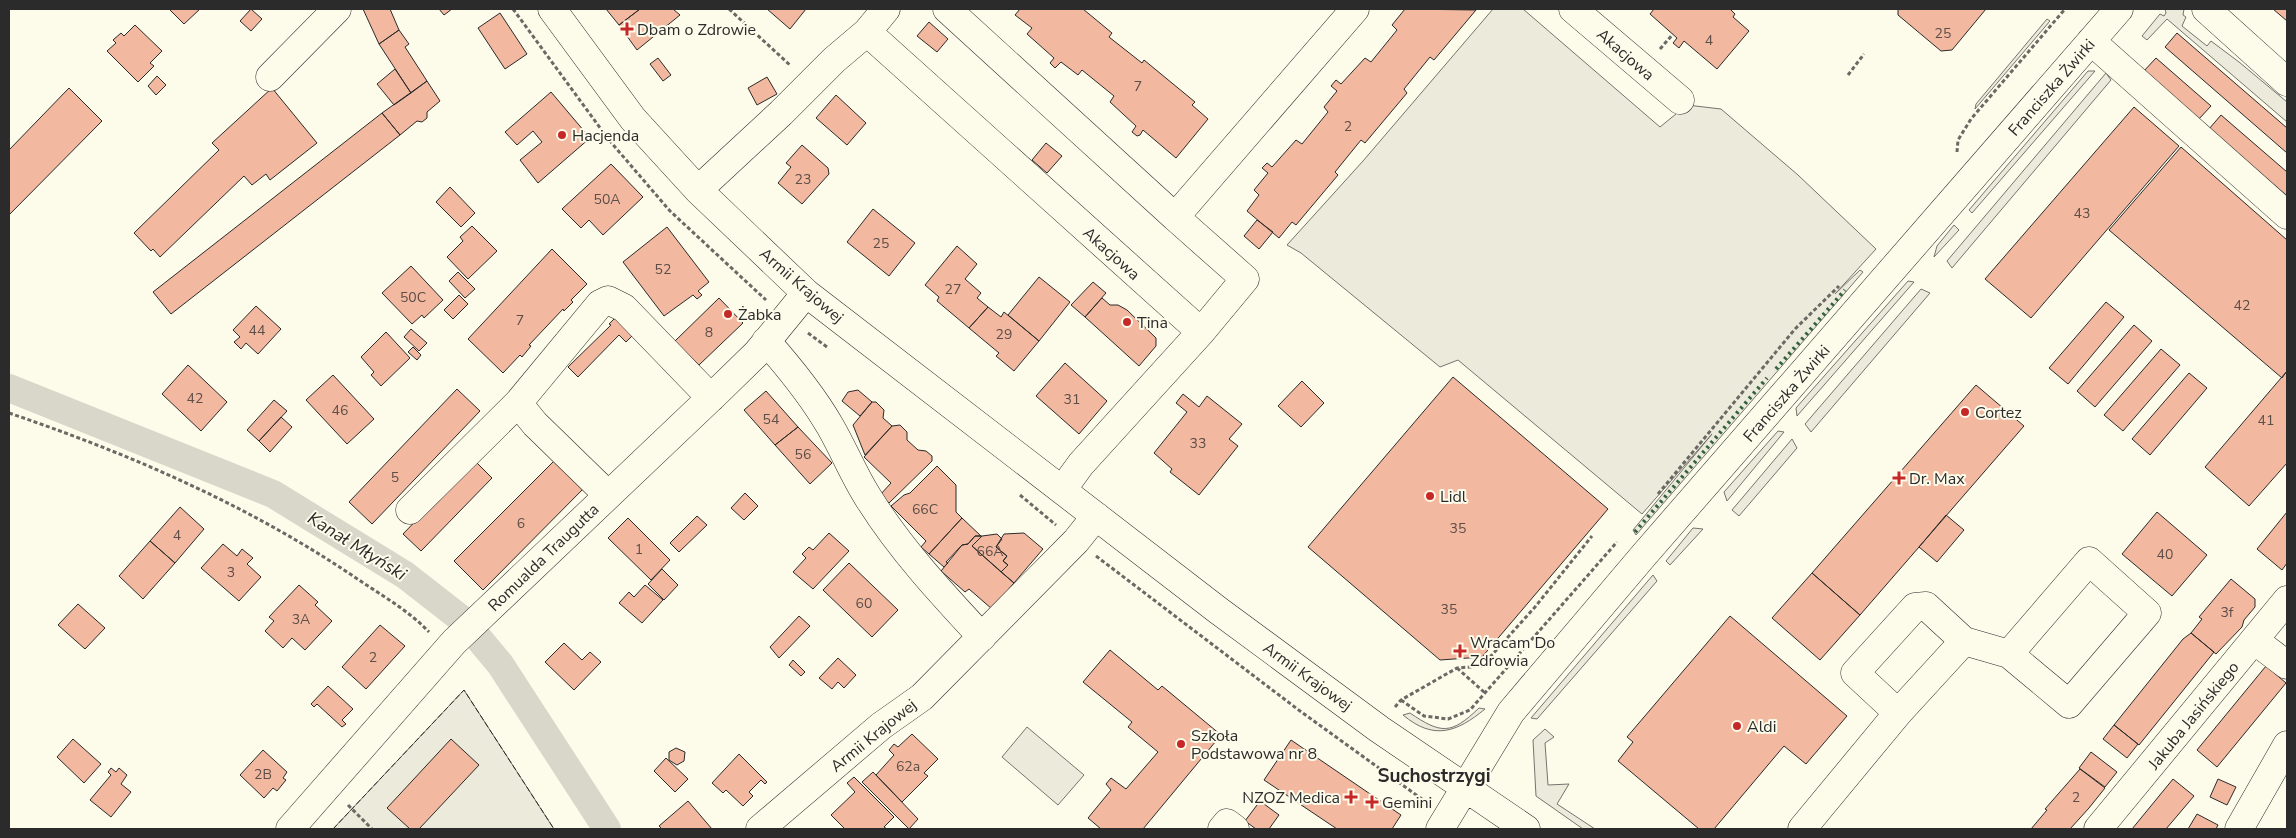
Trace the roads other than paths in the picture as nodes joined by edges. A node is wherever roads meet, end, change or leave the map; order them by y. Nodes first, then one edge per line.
1 (337, 9) edge
2 (552, 9) edge
3 (886, 9) edge
4 (947, 9) edge
5 (1355, 9) edge
6 (1573, 9) edge
7 (2120, 9) edge
8 (2206, 9) edge
9 (867, 32) junction
10 (2091, 42) junction
11 (270, 77) dead end
12 (2287, 82) edge
13 (1680, 100) dead end
14 (698, 190) junction
15 (2287, 215) edge
16 (1175, 217) junction
17 (806, 293) junction
18 (1201, 332) junction
19 (766, 341) junction
20 (711, 398) junction
21 (518, 402) junction
22 (1062, 490) junction
23 (608, 495) junction
24 (410, 510) dead end
25 (1096, 516) junction
26 (2287, 600) edge
27 (982, 637) junction
28 (1964, 640) junction
29 (2254, 640) junction
30 (2009, 654) junction
31 (2287, 665) edge
32 (1898, 713) junction
33 (2287, 745) edge
34 (1466, 787) junction
35 (1520, 828) edge
36 (290, 829) edge
37 (760, 829) edge
38 (1222, 829) edge
39 (1235, 829) edge
40 (1440, 829) edge
41 (1802, 829) edge
42 (2098, 829) edge
43 (2239, 829) edge

1 - 11 street
2 - 14 street, Armii Krajowej
3 - 9 street
4 - 16 street
5 - 16 street
6 - 13 street, Akacjowa
7 - 10 street, Franciszka Żwirki
8 - 12 street
9 - 14 street
9 - 18 street, Akacjowa
10 - 15 street
10 - 34 street, Franciszka Żwirki
14 - 17 street, Armii Krajowej
16 - 18 street
17 - 19 street, Romualda Traugutta
17 - 22 street, Armii Krajowej
18 - 22 street
19 - 20 street, Romualda Traugutta
19 - 27 street
20 - 21 street
20 - 23 street, Romualda Traugutta
21 - 23 street
21 - 24 street
22 - 25 street, Armii Krajowej
23 - 36 street, Romualda Traugutta
25 - 27 street, Armii Krajowej
25 - 34 street, Armii Krajowej
26 - 29 street, Jakuba Jasińskiego
27 - 37 street, Armii Krajowej
28 - 30 street
28 - 32 street
28 - 32 street
29 - 31 street
29 - 42 street, Jakuba Jasińskiego
30 - 30 street
32 - 41 street
33 - 43 street
34 - 35 street, Armii Krajowej
34 - 40 street, Franciszka Żwirki
38 - 39 street

